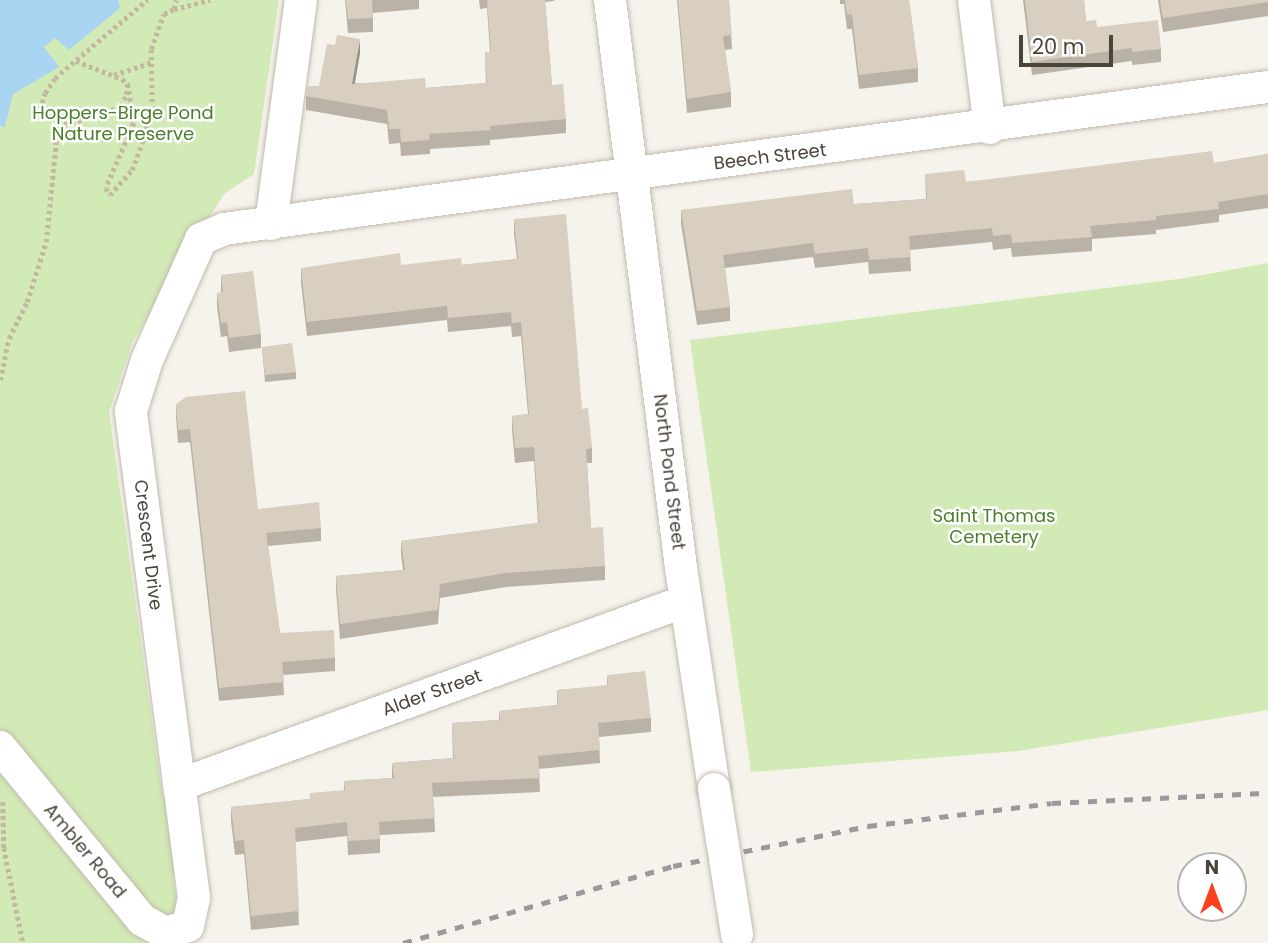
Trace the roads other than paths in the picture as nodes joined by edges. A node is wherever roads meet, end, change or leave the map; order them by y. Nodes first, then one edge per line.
1 (302, 0) edge
2 (610, 0) edge
3 (974, 0) edge
4 (1268, 88) edge
5 (990, 128) junction
6 (631, 175) junction
7 (271, 224) junction
8 (686, 601) junction
9 (7, 757) edge
10 (179, 785) junction
11 (182, 929) joint
12 (737, 939) edge

1 - 7 street
2 - 6 street, North Pond Street
3 - 5 street
4 - 5 street, Beech Street
5 - 6 street, Beech Street
6 - 7 street, Beech Street
6 - 8 street, North Pond Street
7 - 10 street, Crescent Drive
8 - 10 street, Alder Street
8 - 12 street, North Pond Street, bridge
9 - 11 street, Ambler Road
10 - 11 street, Crescent Drive

